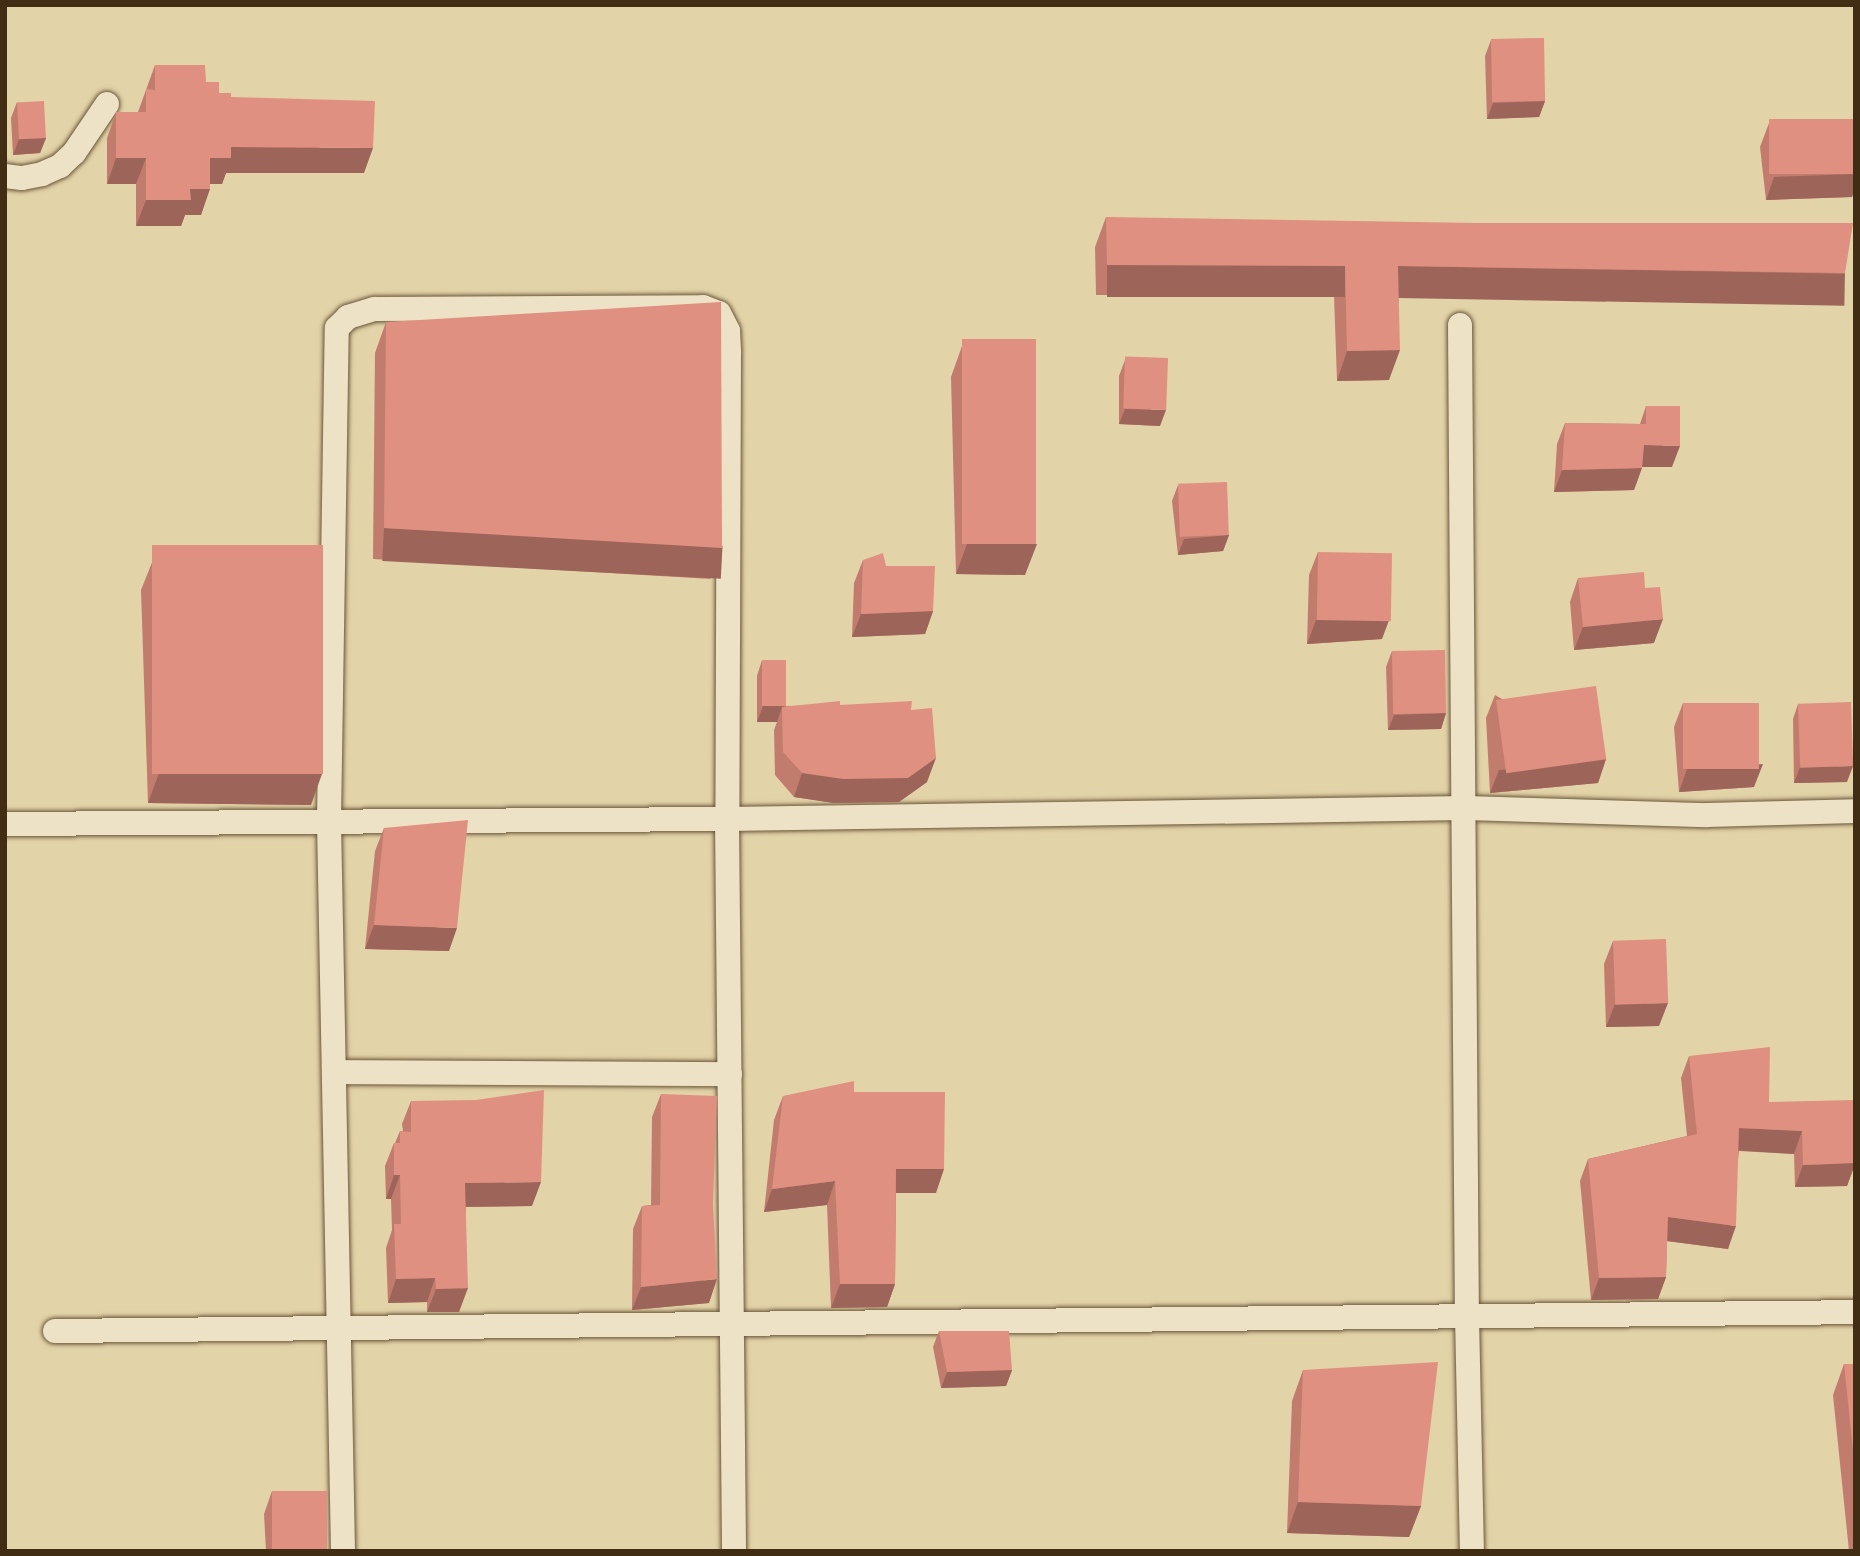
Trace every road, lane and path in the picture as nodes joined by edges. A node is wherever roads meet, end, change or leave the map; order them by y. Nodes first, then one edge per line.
1 (107, 104) dead end
2 (5, 176) edge
3 (1460, 325) dead end
4 (1466, 808) junction
5 (1855, 811) edge
6 (727, 819) junction
7 (329, 821) junction
8 (5, 824) edge
9 (334, 1072) junction
10 (730, 1074) junction
11 (1855, 1312) edge
12 (1467, 1316) junction
13 (730, 1323) junction
14 (339, 1328) junction
15 (55, 1331) dead end
16 (344, 1551) edge
17 (734, 1551) edge
18 (1472, 1551) edge

1 - 2 street
3 - 4 street
4 - 5 street
4 - 6 street
4 - 12 street
6 - 7 street
6 - 7 street
6 - 10 street
7 - 8 street
7 - 9 street
9 - 10 street
9 - 14 street
10 - 13 street
11 - 12 street
12 - 13 street
12 - 18 street
13 - 14 street
13 - 17 street
14 - 15 street
14 - 16 street

